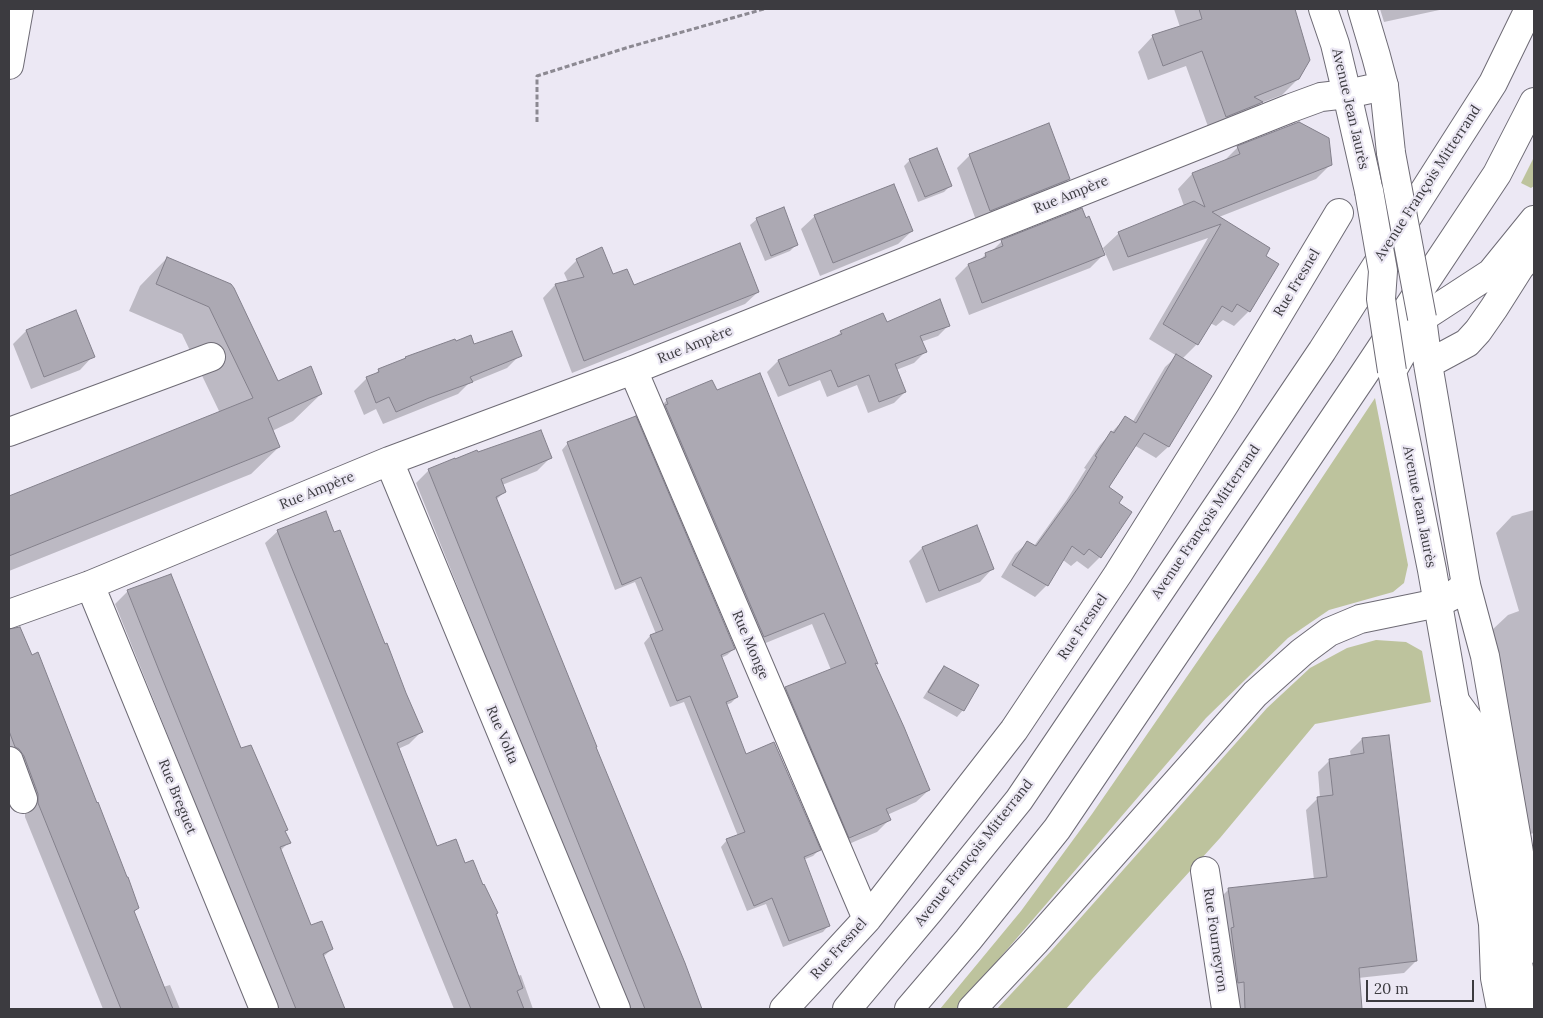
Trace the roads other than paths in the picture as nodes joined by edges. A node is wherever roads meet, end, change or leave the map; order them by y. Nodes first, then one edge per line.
1 (19, 9) edge
2 (1323, 9) edge
3 (1362, 9) edge
4 (1529, 9) edge
5 (9, 65) edge
6 (1384, 86) junction
7 (1348, 94) junction
8 (1534, 102) edge
9 (1338, 213) dead end
10 (1534, 220) edge
11 (1534, 251) edge
12 (1422, 318) junction
13 (210, 357) dead end
14 (1399, 360) junction
15 (1428, 364) junction
16 (633, 370) junction
17 (9, 432) edge
18 (389, 461) junction
19 (90, 585) junction
20 (1466, 586) junction
21 (1438, 602) junction
22 (9, 614) edge
23 (1455, 700) junction
24 (9, 761) edge
25 (24, 799) dead end
26 (1205, 871) dead end
27 (867, 919) junction
28 (1534, 949) edge
29 (264, 1009) edge
30 (616, 1009) edge
31 (784, 1009) edge
32 (847, 1009) edge
33 (909, 1009) edge
34 (972, 1009) edge
35 (1226, 1009) edge
36 (1501, 1009) edge
37 (1526, 1009) edge

1 - 5 main road
2 - 7 main road, Avenue Jean Jaurès
3 - 6 main road
4 - 32 main road, Avenue François Mitterrand
6 - 7 main road, Rue Ampère
6 - 12 main road, bridge
7 - 14 main road, Avenue Jean Jaurès, bridge
7 - 16 main road, Rue Ampère
8 - 33 main road
9 - 27 main road, Rue Fresnel
10 - 12 main road
11 - 15 main road
12 - 14 main road
12 - 15 main road
13 - 17 main road
14 - 15 main road
14 - 21 main road, Avenue Jean Jaurès
15 - 20 main road
16 - 18 main road, Rue Ampère
16 - 27 main road, Rue Monge
18 - 19 main road, Rue Ampère
18 - 30 main road, Rue Volta
19 - 22 main road, Rue Ampère
19 - 29 main road, Rue Breguet
20 - 21 main road
20 - 28 main road
21 - 23 main road, Avenue Jean Jaurès
21 - 34 main road
23 - 36 main road, Avenue Jean Jaurès
23 - 37 main road
24 - 25 main road
26 - 35 main road, Rue Fourneyron
27 - 31 main road, Rue Fresnel

